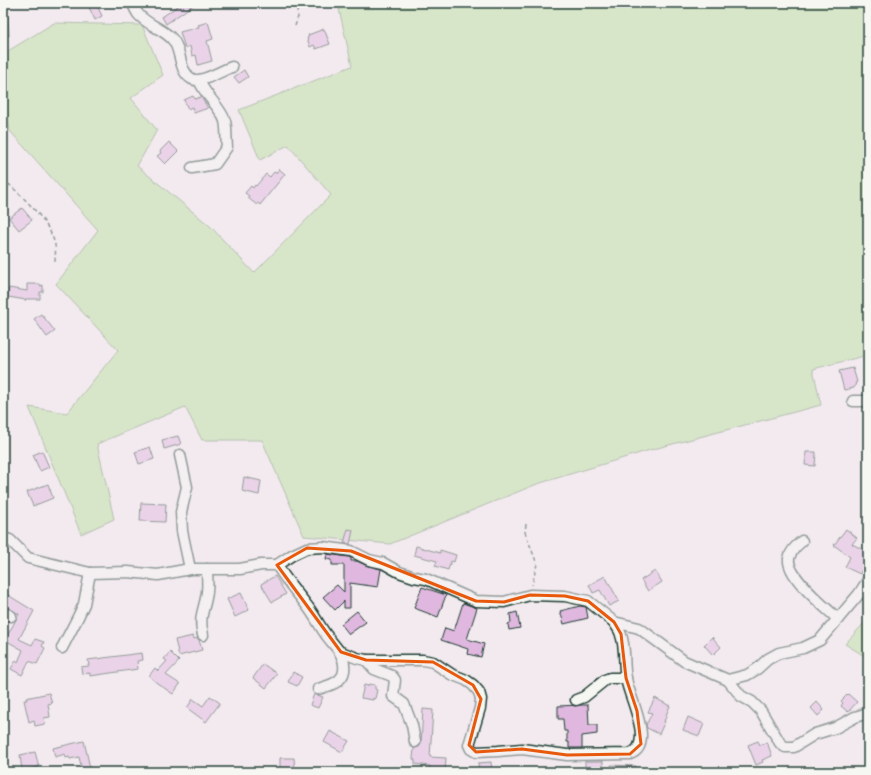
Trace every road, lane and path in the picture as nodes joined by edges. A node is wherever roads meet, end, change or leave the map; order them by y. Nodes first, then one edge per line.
1 (132, 3) edge
2 (296, 3) edge
3 (295, 26) dead end
4 (232, 67) dead end
5 (199, 80) junction
6 (192, 168) dead end
7 (3, 179) edge
8 (55, 264) dead end
9 (853, 401) dead end
10 (868, 401) edge
11 (180, 455) dead end
12 (526, 524) dead end
13 (3, 538) edge
14 (802, 541) dead end
15 (277, 565) junction
16 (190, 569) junction
17 (207, 569) junction
18 (90, 573) junction
19 (868, 580) edge
20 (530, 595) junction
21 (838, 619) junction
22 (614, 622) junction
23 (203, 635) dead end
24 (62, 648) dead end
25 (341, 652) junction
26 (366, 660) junction
27 (626, 678) junction
28 (728, 680) junction
29 (318, 689) dead end
30 (576, 700) dead end
31 (868, 713) edge
32 (415, 742) dead end

1 - 5 street
2 - 3 path
4 - 5 street
5 - 6 street
7 - 8 path
9 - 10 street
11 - 16 street
12 - 20 path
13 - 18 street
14 - 21 street
15 - 17 street
15 - 20 street
15 - 25 street
16 - 17 street
16 - 18 street
17 - 23 street
18 - 24 street
19 - 21 street
20 - 22 street
21 - 28 street
22 - 27 street
22 - 28 street
25 - 26 street
25 - 29 street
26 - 27 street
26 - 32 street
27 - 30 street
28 - 31 street

